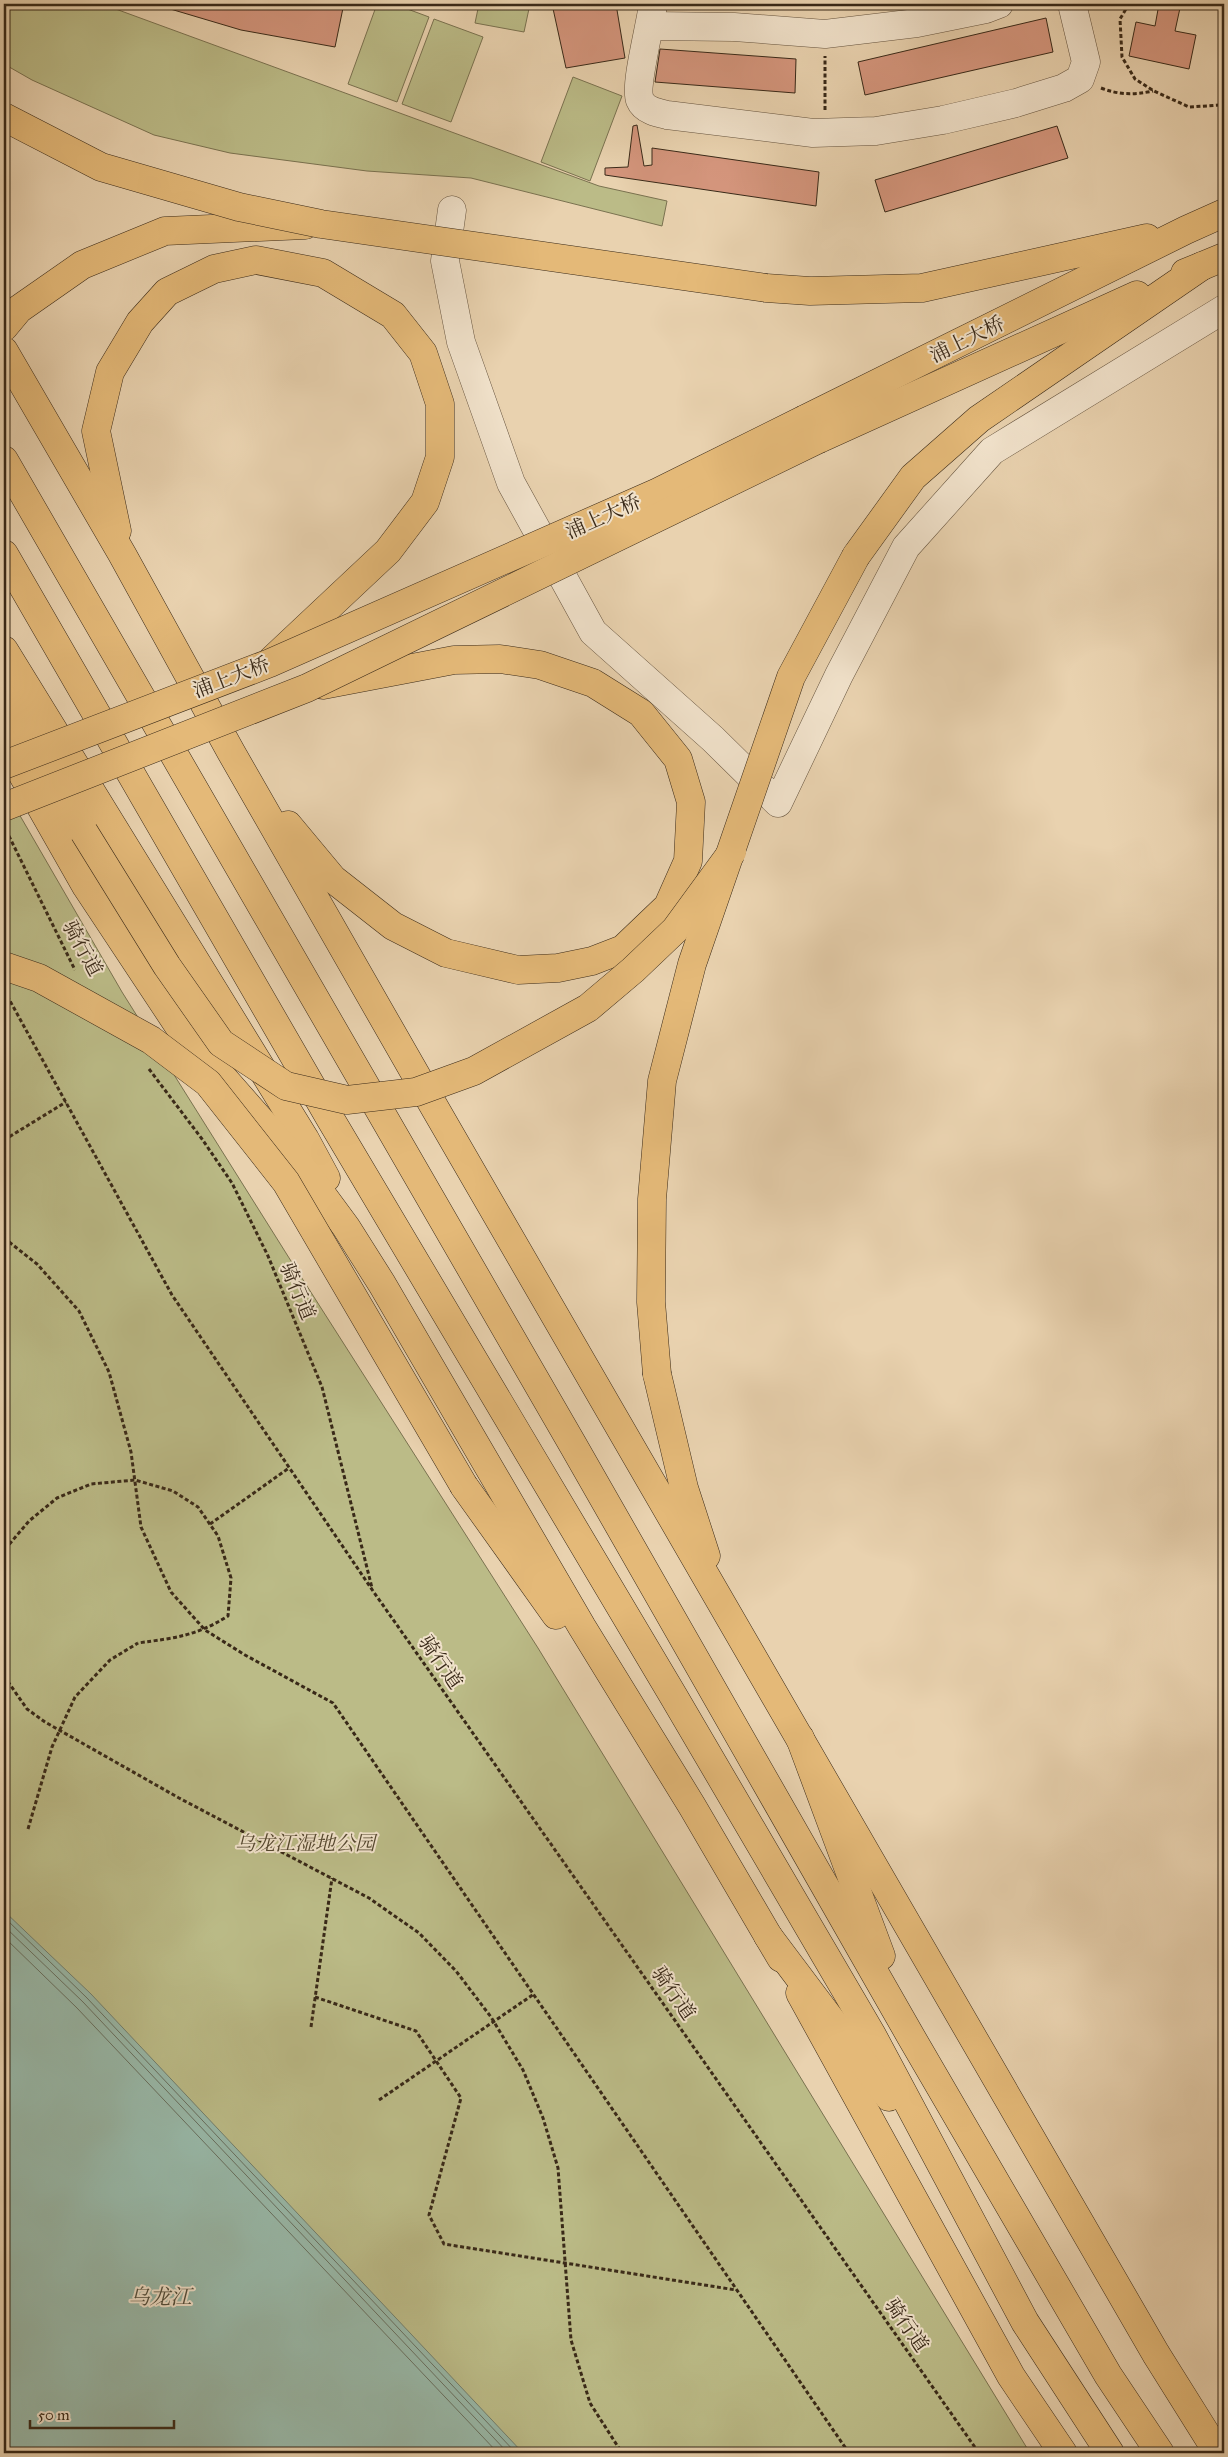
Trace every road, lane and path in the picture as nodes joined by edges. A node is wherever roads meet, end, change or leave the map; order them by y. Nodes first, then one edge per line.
1 (999, 4) edge
2 (1072, 4) edge
3 (1129, 4) edge
4 (1222, 4) edge
5 (1224, 7) edge
6 (652, 15) edge
7 (825, 34) junction
8 (1082, 76) junction
9 (1154, 91) junction
10 (1224, 102) edge
11 (4, 117) edge
12 (824, 133) junction
13 (452, 210) dead end
14 (1224, 213) edge
15 (321, 224) junction
16 (1186, 230) junction
17 (1213, 261) edge
18 (1224, 309) edge
19 (4, 327) edge
20 (4, 351) edge
21 (812, 429) junction
22 (4, 460) edge
23 (4, 554) edge
24 (122, 554) junction
25 (9, 660) edge
26 (270, 663) junction
27 (307, 688) junction
28 (4, 698) edge
29 (4, 742) edge
30 (230, 752) junction
31 (4, 766) edge
32 (4, 807) edge
33 (4, 825) edge
34 (732, 852) junction
35 (4, 966) edge
36 (77, 975) dead end
37 (4, 990) edge
38 (144, 1062) dead end
39 (66, 1102) junction
40 (4, 1140) edge
41 (4, 1238) edge
42 (382, 1284) junction
43 (290, 1468) junction
44 (135, 1480) junction
45 (210, 1524) junction
46 (4, 1556) edge
47 (373, 1591) junction
48 (724, 1610) junction
49 (205, 1630) junction
50 (4, 1676) edge
51 (800, 1738) junction
52 (692, 1806) junction
53 (28, 1829) dead end
54 (332, 1878) junction
55 (768, 1936) junction
56 (534, 1994) junction
57 (315, 1997) junction
58 (311, 2027) dead end
59 (910, 2035) junction
60 (437, 2061) junction
61 (378, 2100) dead end
62 (944, 2170) junction
63 (564, 2263) junction
64 (737, 2290) junction
65 (622, 2453) edge
66 (849, 2453) edge
67 (979, 2453) edge
68 (1063, 2453) edge
69 (1110, 2453) edge
70 (1160, 2453) edge
71 (1218, 2453) edge

1 - 7 street
2 - 8 street
3 - 9 path
4 - 5 path
6 - 7 street
6 - 12 street
7 - 12 path
8 - 9 path
8 - 12 street
9 - 10 path
11 - 15 main road, bridge
13 - 18 street
14 - 16 main road
15 - 16 main road, bridge
15 - 19 main road, bridge
16 - 21 main road, 浦上大桥
17 - 21 main road
17 - 34 main road, bridge
20 - 24 main road
21 - 26 main road, 浦上大桥, bridge
21 - 27 main road, bridge
22 - 59 main road
23 - 62 main road
24 - 26 main road
24 - 30 main road
25 - 42 main road
26 - 31 main road, 浦上大桥, bridge
27 - 30 main road, bridge
27 - 32 main road, bridge
28 - 34 main road, bridge
29 - 42 main road
30 - 48 main road
33 - 36 path, 骑行道
34 - 48 main road, bridge
35 - 52 main road, bridge
37 - 39 path
38 - 47 path, 骑行道
39 - 40 path
39 - 43 path
41 - 44 path
42 - 52 main road
43 - 45 path
43 - 47 path
44 - 45 path
44 - 46 path
44 - 49 path
45 - 49 path
47 - 67 path, 骑行道
48 - 51 main road
49 - 53 path, bridge
49 - 56 path
50 - 54 path
51 - 59 main road
51 - 71 main road
52 - 55 main road
54 - 57 path
54 - 63 path
55 - 62 main road
55 - 68 main road
56 - 60 path
56 - 64 path
57 - 58 path
57 - 60 path
59 - 70 main road
60 - 61 path
60 - 63 path
62 - 69 main road
63 - 64 path
63 - 65 path
64 - 66 path

